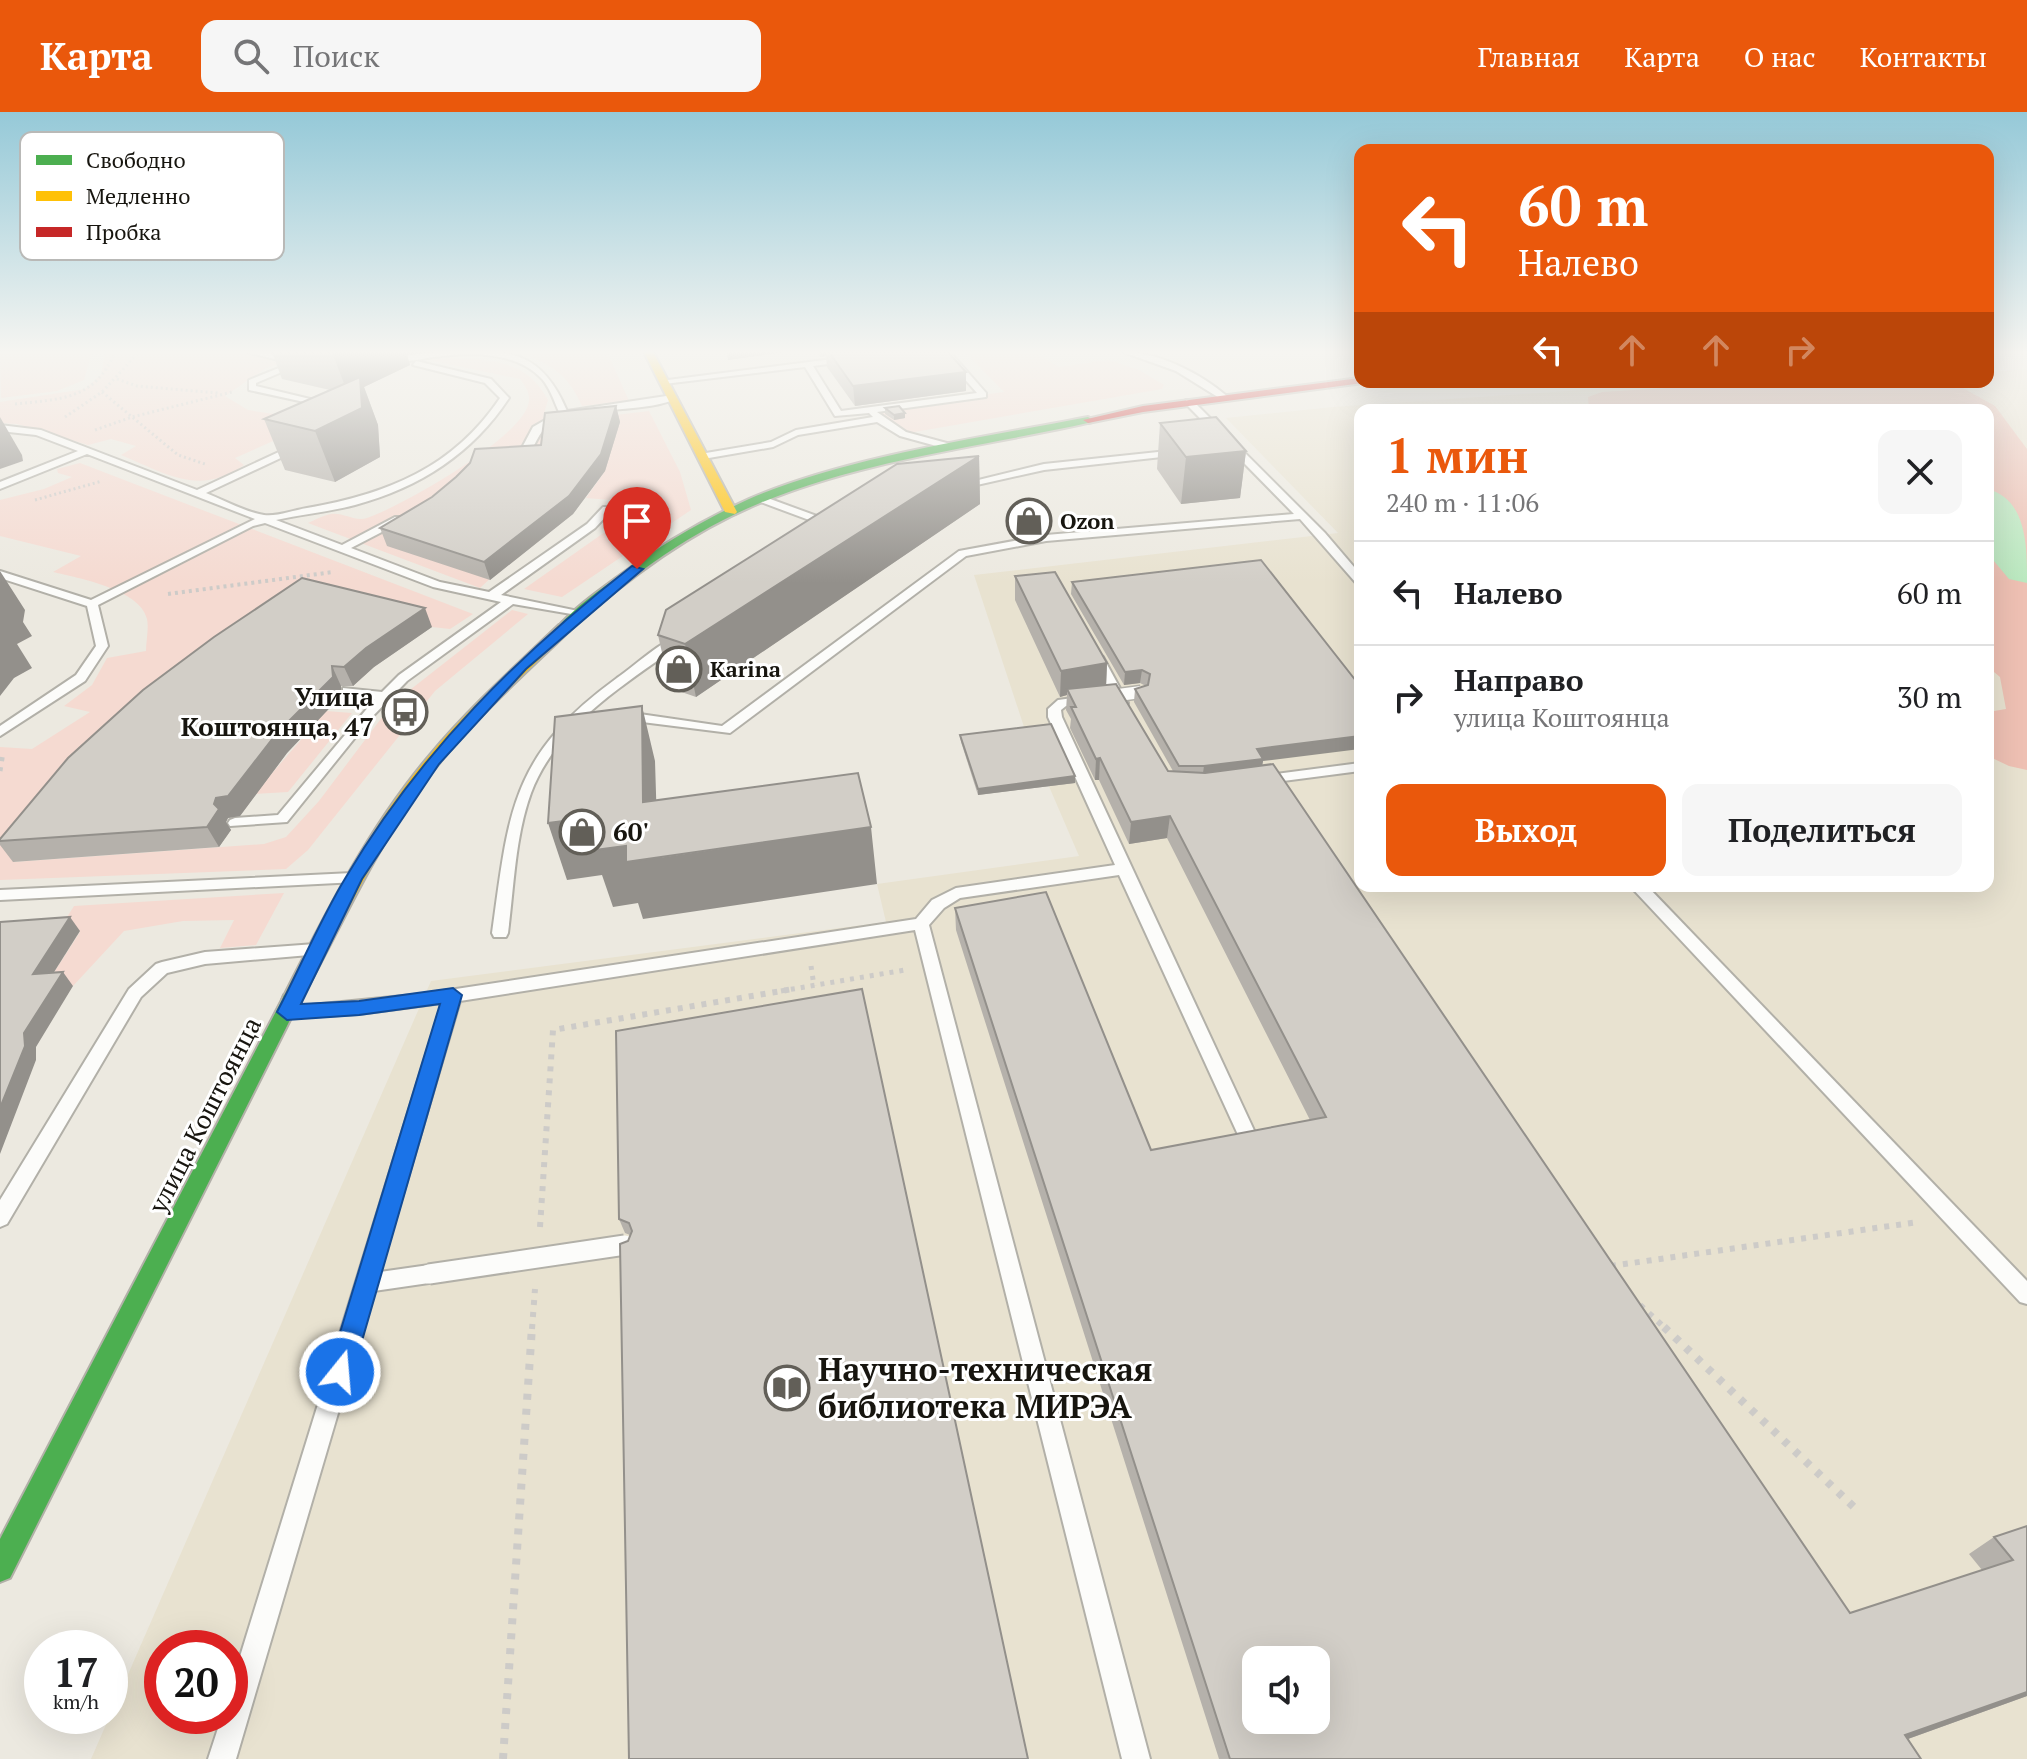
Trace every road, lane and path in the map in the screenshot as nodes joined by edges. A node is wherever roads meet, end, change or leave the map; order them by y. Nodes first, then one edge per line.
1 (8, 429) edge
2 (43, 429) edge
3 (98, 429) edge
4 (146, 429) edge
5 (485, 429) edge
6 (536, 429) edge
7 (689, 429) edge
8 (821, 429) edge
9 (895, 429) edge
10 (1047, 429) edge
11 (1216, 429) edge
12 (38, 432) junction
13 (60, 442) junction
14 (303, 444) edge
15 (951, 447) junction
16 (1234, 447) junction
17 (1213, 449) edge
18 (86, 451) junction
19 (1198, 451) edge
20 (703, 456) junction
21 (522, 457) edge
22 (137, 469) junction
23 (225, 481) junction
24 (0, 486) edge
25 (945, 489) dead end
26 (200, 492) junction
27 (762, 499) junction
28 (31, 501) dead end
29 (607, 509) dead end
30 (731, 512) junction
31 (410, 513) edge
32 (1302, 516) junction
33 (268, 518) junction
34 (833, 536) edge
35 (344, 548) junction
36 (385, 564) junction
37 (0, 574) edge
38 (1354, 574) edge
39 (154, 596) dead end
40 (491, 596) junction
41 (511, 600) junction
42 (92, 604) junction
43 (579, 614) junction
44 (684, 635) edge
45 (1093, 650) edge
46 (347, 691) edge
47 (1141, 692) edge
48 (384, 696) junction
49 (585, 710) junction
50 (600, 712) edge
51 (616, 714) edge
52 (1131, 718) edge
53 (0, 732) edge
54 (1354, 768) edge
55 (1249, 781) edge
56 (235, 823) dead end
57 (1124, 869) junction
58 (353, 878) junction
59 (1644, 892) edge
60 (0, 895) edge
61 (921, 924) junction
62 (500, 933) dead end
63 (317, 950) junction
64 (453, 995) junction
65 (287, 1012) junction
66 (1249, 1139) edge
67 (1954, 1217) junction
68 (0, 1218) edge
69 (625, 1245) edge
70 (1611, 1278) edge
71 (368, 1283) junction
72 (2027, 1295) edge
73 (1634, 1299) edge
74 (1857, 1510) dead end
75 (0, 1568) edge
76 (222, 1759) edge
77 (1136, 1759) edge

1 - 12 lane
2 - 12 path
3 - 13 path
4 - 23 path
5 - 33 lane
6 - 21 lane
7 - 20 street
8 - 20 lane
9 - 15 lane
10 - 15 street, улица Коштоянца
11 - 16 lane
12 - 13 lane
13 - 18 lane
14 - 23 lane
15 - 27 street, улица Коштоянца
16 - 17 lane
16 - 32 lane
18 - 22 lane
18 - 24 lane
19 - 25 lane
20 - 30 street
22 - 26 lane
22 - 28 path
23 - 26 lane
26 - 33 lane
27 - 30 street, улица Коштоянца
27 - 34 lane
29 - 40 lane
30 - 43 street, улица Коштоянца
31 - 35 lane
32 - 38 lane
32 - 51 lane
33 - 35 lane
33 - 42 lane
35 - 36 lane
36 - 39 path
36 - 40 lane
37 - 42 lane
40 - 41 lane
41 - 43 lane
41 - 48 lane
42 - 53 lane
43 - 58 street, улица Коштоянца
44 - 49 lane
45 - 52 lane
46 - 48 lane
47 - 57 lane, bridge
48 - 56 lane
49 - 50 lane
49 - 62 lane
54 - 55 lane
57 - 61 lane
57 - 66 lane
58 - 60 lane
58 - 63 street, улица Коштоянца
59 - 67 lane
61 - 64 lane
61 - 77 lane
63 - 65 street, улица Коштоянца
63 - 68 lane
64 - 65 lane
64 - 71 lane
65 - 75 street, улица Коштоянца
67 - 70 path
67 - 72 lane
69 - 71 lane, bridge
71 - 76 lane
73 - 74 path

